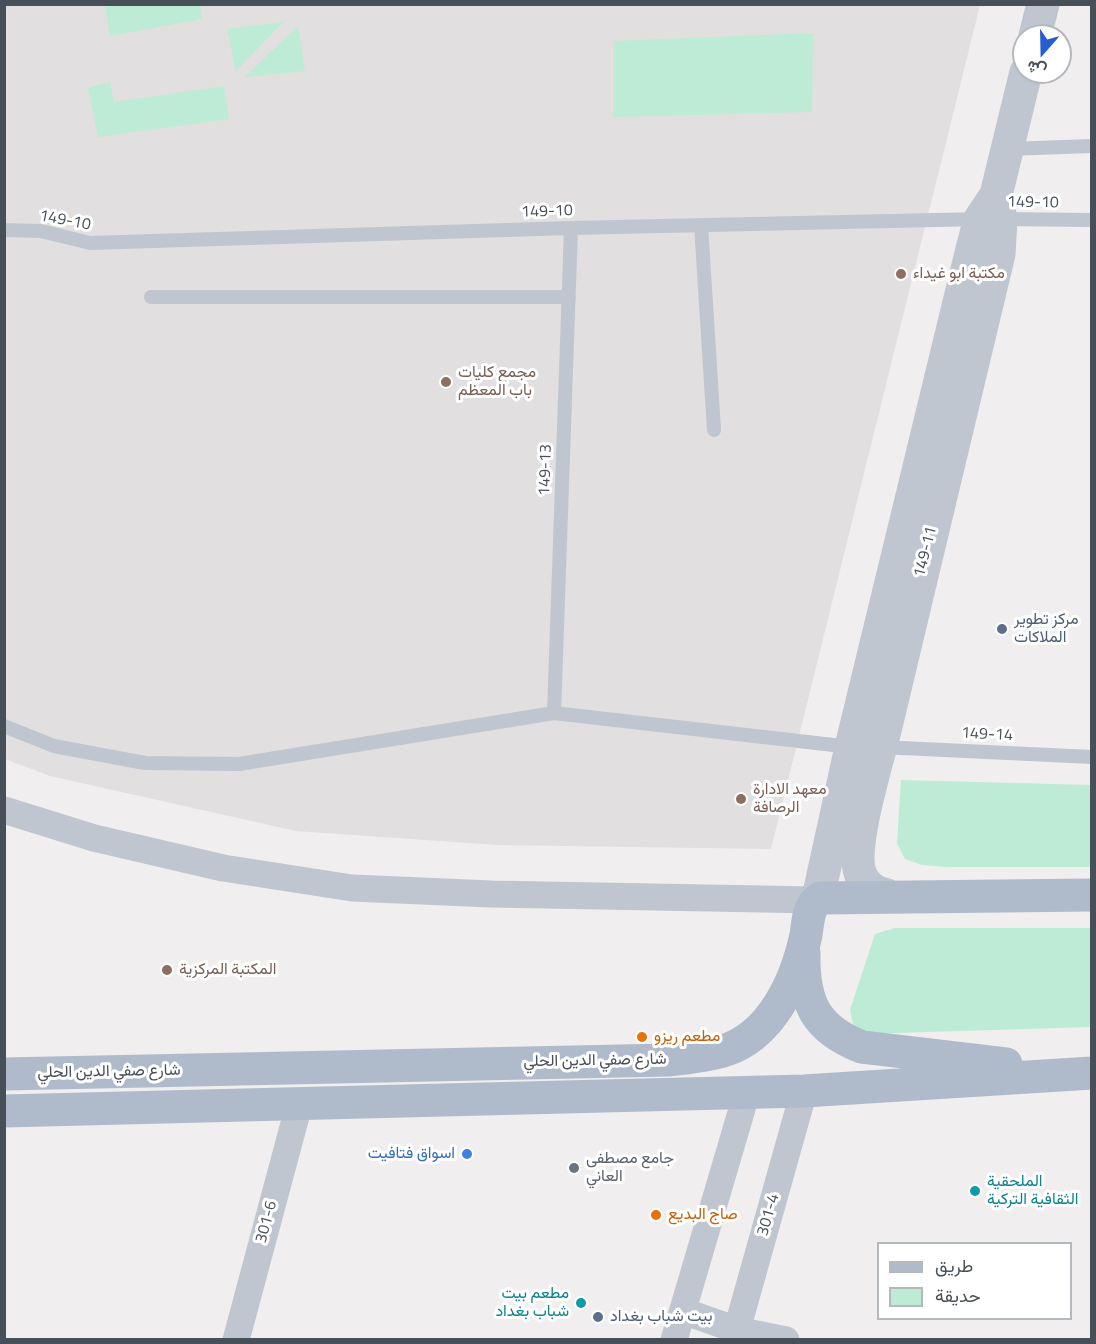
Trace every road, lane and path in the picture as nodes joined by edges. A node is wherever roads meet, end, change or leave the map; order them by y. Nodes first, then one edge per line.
1 (1043, 4) edge
2 (1038, 24) edge
3 (1023, 84) edge
4 (1092, 146) edge
5 (1007, 149) junction
6 (992, 211) junction
7 (1092, 220) edge
8 (701, 225) junction
9 (571, 228) junction
10 (4, 230) edge
11 (152, 297) dead end
12 (569, 297) junction
13 (714, 430) dead end
14 (554, 713) junction
15 (4, 726) edge
16 (866, 747) junction
17 (1092, 757) edge
18 (4, 810) edge
19 (887, 895) junction
20 (1092, 895) edge
21 (818, 899) junction
22 (805, 937) junction
23 (1092, 1073) edge
24 (4, 1074) edge
25 (1038, 1076) junction
26 (804, 1091) junction
27 (747, 1092) junction
28 (299, 1105) junction
29 (4, 1111) edge
30 (683, 1311) junction
31 (735, 1335) edge
32 (236, 1340) edge
33 (674, 1340) edge
34 (786, 1340) edge

1 - 2 street
3 - 5 street, 149-11
4 - 5 lane
5 - 6 street, 149-11
6 - 7 lane, 149-10
6 - 8 lane, 149-10
6 - 16 street, 149-11
8 - 9 lane, 149-10
8 - 13 lane
9 - 10 lane, 149-10
9 - 12 lane, 149-13
11 - 12 lane
12 - 14 lane, 149-13
14 - 15 lane, 149-14
14 - 16 lane, 149-14
16 - 17 lane, 149-14
16 - 19 street, 149-11
16 - 21 street, 149-11
18 - 21 street
19 - 20 main road
19 - 21 main road
21 - 22 main road, شارع صفي الدين الحلي
22 - 24 main road, شارع صفي الدين الحلي
22 - 25 main road
23 - 25 main road
25 - 26 main road
26 - 27 main road
26 - 31 street, 301-4
27 - 28 main road
27 - 30 street
28 - 29 main road
28 - 32 street, 301-6
30 - 31 street
30 - 33 street
31 - 34 street

